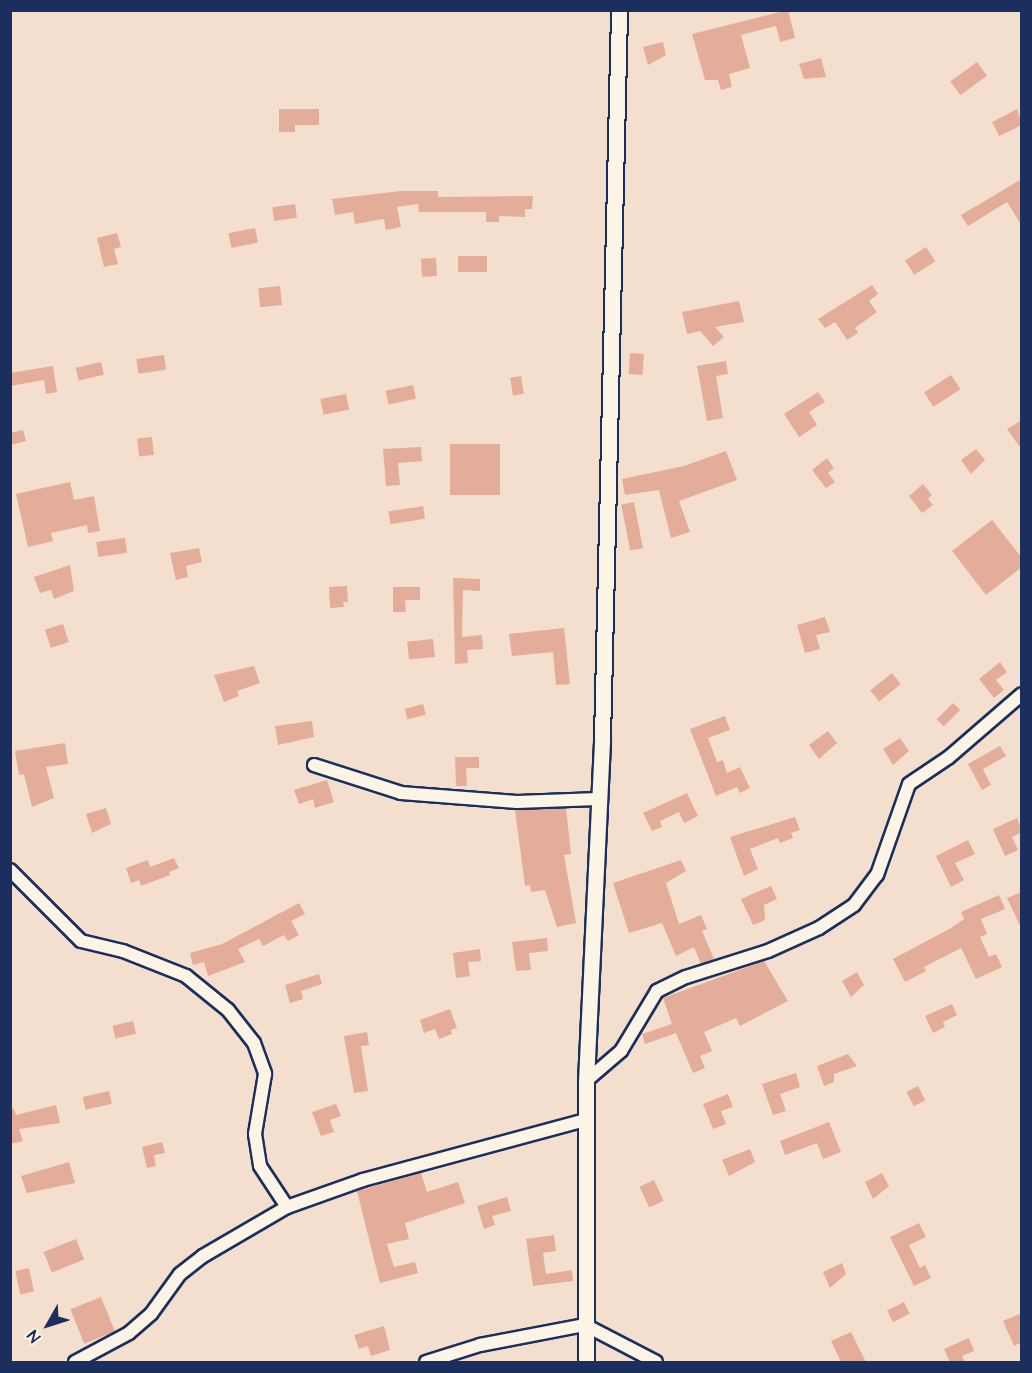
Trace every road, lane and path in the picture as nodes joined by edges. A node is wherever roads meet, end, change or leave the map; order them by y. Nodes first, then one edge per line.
1 (619, 10) edge
2 (1022, 694) edge
3 (314, 765) dead end
4 (598, 800) junction
5 (10, 870) edge
6 (586, 1081) junction
7 (586, 1120) junction
8 (286, 1207) junction
9 (585, 1325) junction
10 (75, 1362) edge
11 (426, 1362) edge
12 (586, 1362) edge
13 (656, 1362) edge

1 - 4 street
2 - 6 street
3 - 4 street
4 - 6 street
5 - 8 street
6 - 7 street
7 - 8 street
7 - 9 street
8 - 10 street
9 - 11 street
9 - 12 street
9 - 13 street

